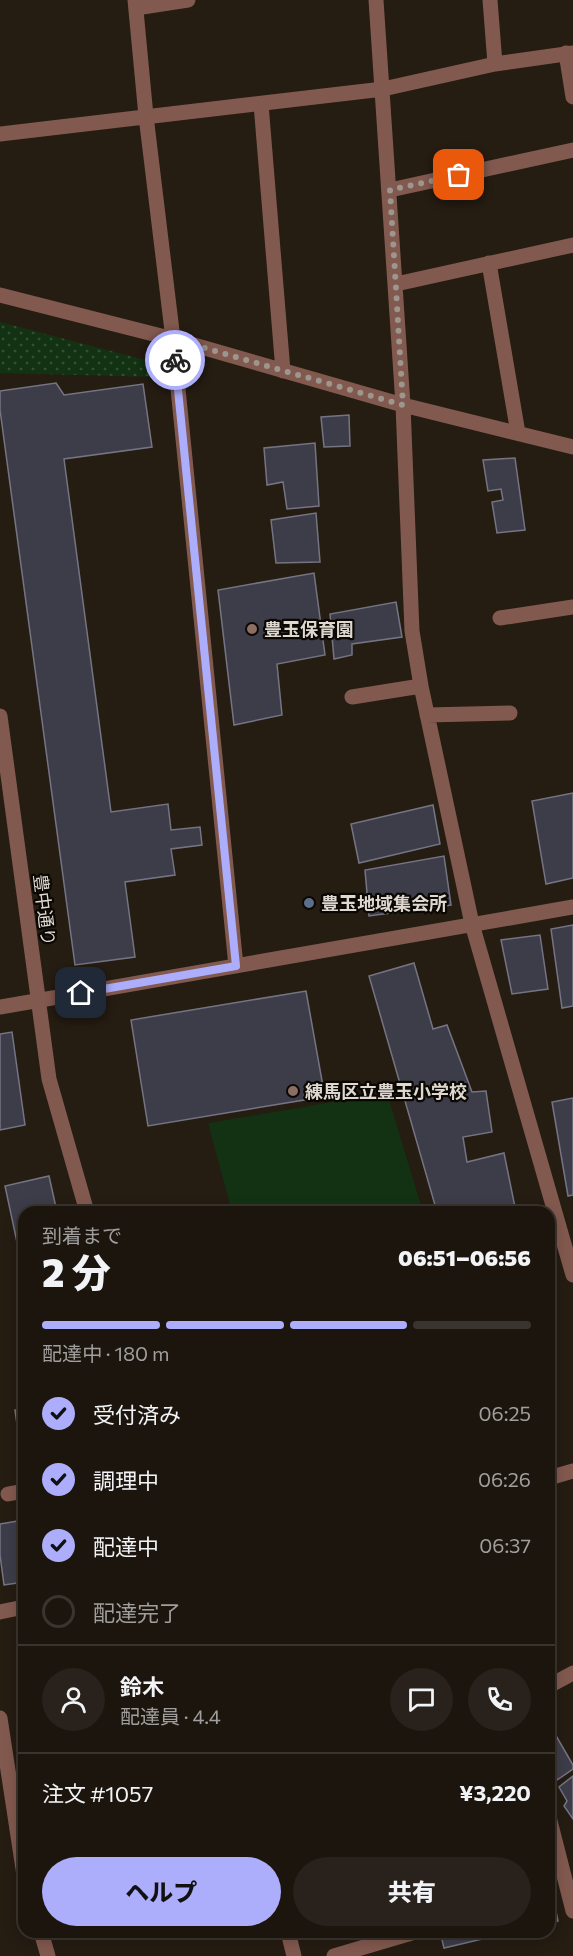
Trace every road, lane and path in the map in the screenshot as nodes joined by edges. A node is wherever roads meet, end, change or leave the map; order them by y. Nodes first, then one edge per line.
1 (188, 0) edge
2 (376, 0) edge
3 (490, 0) edge
4 (136, 4) edge
5 (570, 53) edge
6 (495, 64) junction
7 (383, 89) junction
8 (573, 97) edge
9 (261, 104) junction
10 (146, 117) junction
11 (0, 134) edge
12 (573, 150) edge
13 (390, 190) junction
14 (573, 245) edge
15 (489, 263) junction
16 (396, 284) junction
17 (0, 295) edge
18 (173, 339) junction
19 (283, 371) junction
20 (403, 405) junction
21 (518, 433) junction
22 (573, 447) edge
23 (573, 607) edge
24 (500, 618) dead end
25 (421, 686) junction
26 (352, 697) dead end
27 (510, 713) dead end
28 (427, 715) junction
29 (0, 716) edge
30 (573, 907) edge
31 (472, 924) junction
32 (236, 966) junction
33 (37, 1001) junction
34 (0, 1007) edge
35 (85, 1206) edge
36 (553, 1206) edge
37 (555, 1212) edge
38 (573, 1275) edge
39 (573, 1471) edge
40 (555, 1476) edge
41 (18, 1492) edge
42 (8, 1494) dead end
43 (18, 1608) edge
44 (0, 1612) edge
45 (573, 1673) edge
46 (555, 1683) edge
47 (0, 1718) edge
48 (555, 1831) edge
49 (18, 1837) edge
50 (567, 1859) edge
51 (573, 1911) edge
52 (43, 1938) edge
53 (290, 1938) edge
54 (395, 1938) edge
55 (48, 1956) edge
56 (294, 1956) edge
57 (334, 1956) edge

1 - 4 street
2 - 7 street
3 - 6 street
4 - 10 street
5 - 6 street
5 - 8 street
6 - 7 street
7 - 9 street
7 - 13 street
9 - 10 street
9 - 19 street
10 - 11 street
10 - 18 street
12 - 13 street
13 - 16 street
14 - 15 street
15 - 16 street
15 - 21 street
16 - 20 street
17 - 18 street
18 - 19 street
18 - 32 street
19 - 20 street
20 - 21 street
20 - 25 street
21 - 22 street
23 - 24 street
25 - 26 street
25 - 28 street
27 - 28 street
28 - 31 street
29 - 33 street, 豊中通り
30 - 31 street
31 - 32 street
31 - 36 street
32 - 33 street
33 - 34 street
33 - 35 street, 豊中通り
37 - 38 street
39 - 40 street
41 - 42 street
43 - 44 street
45 - 46 street
47 - 49 street
48 - 50 street
50 - 51 street
52 - 55 street
53 - 56 street
54 - 57 street

